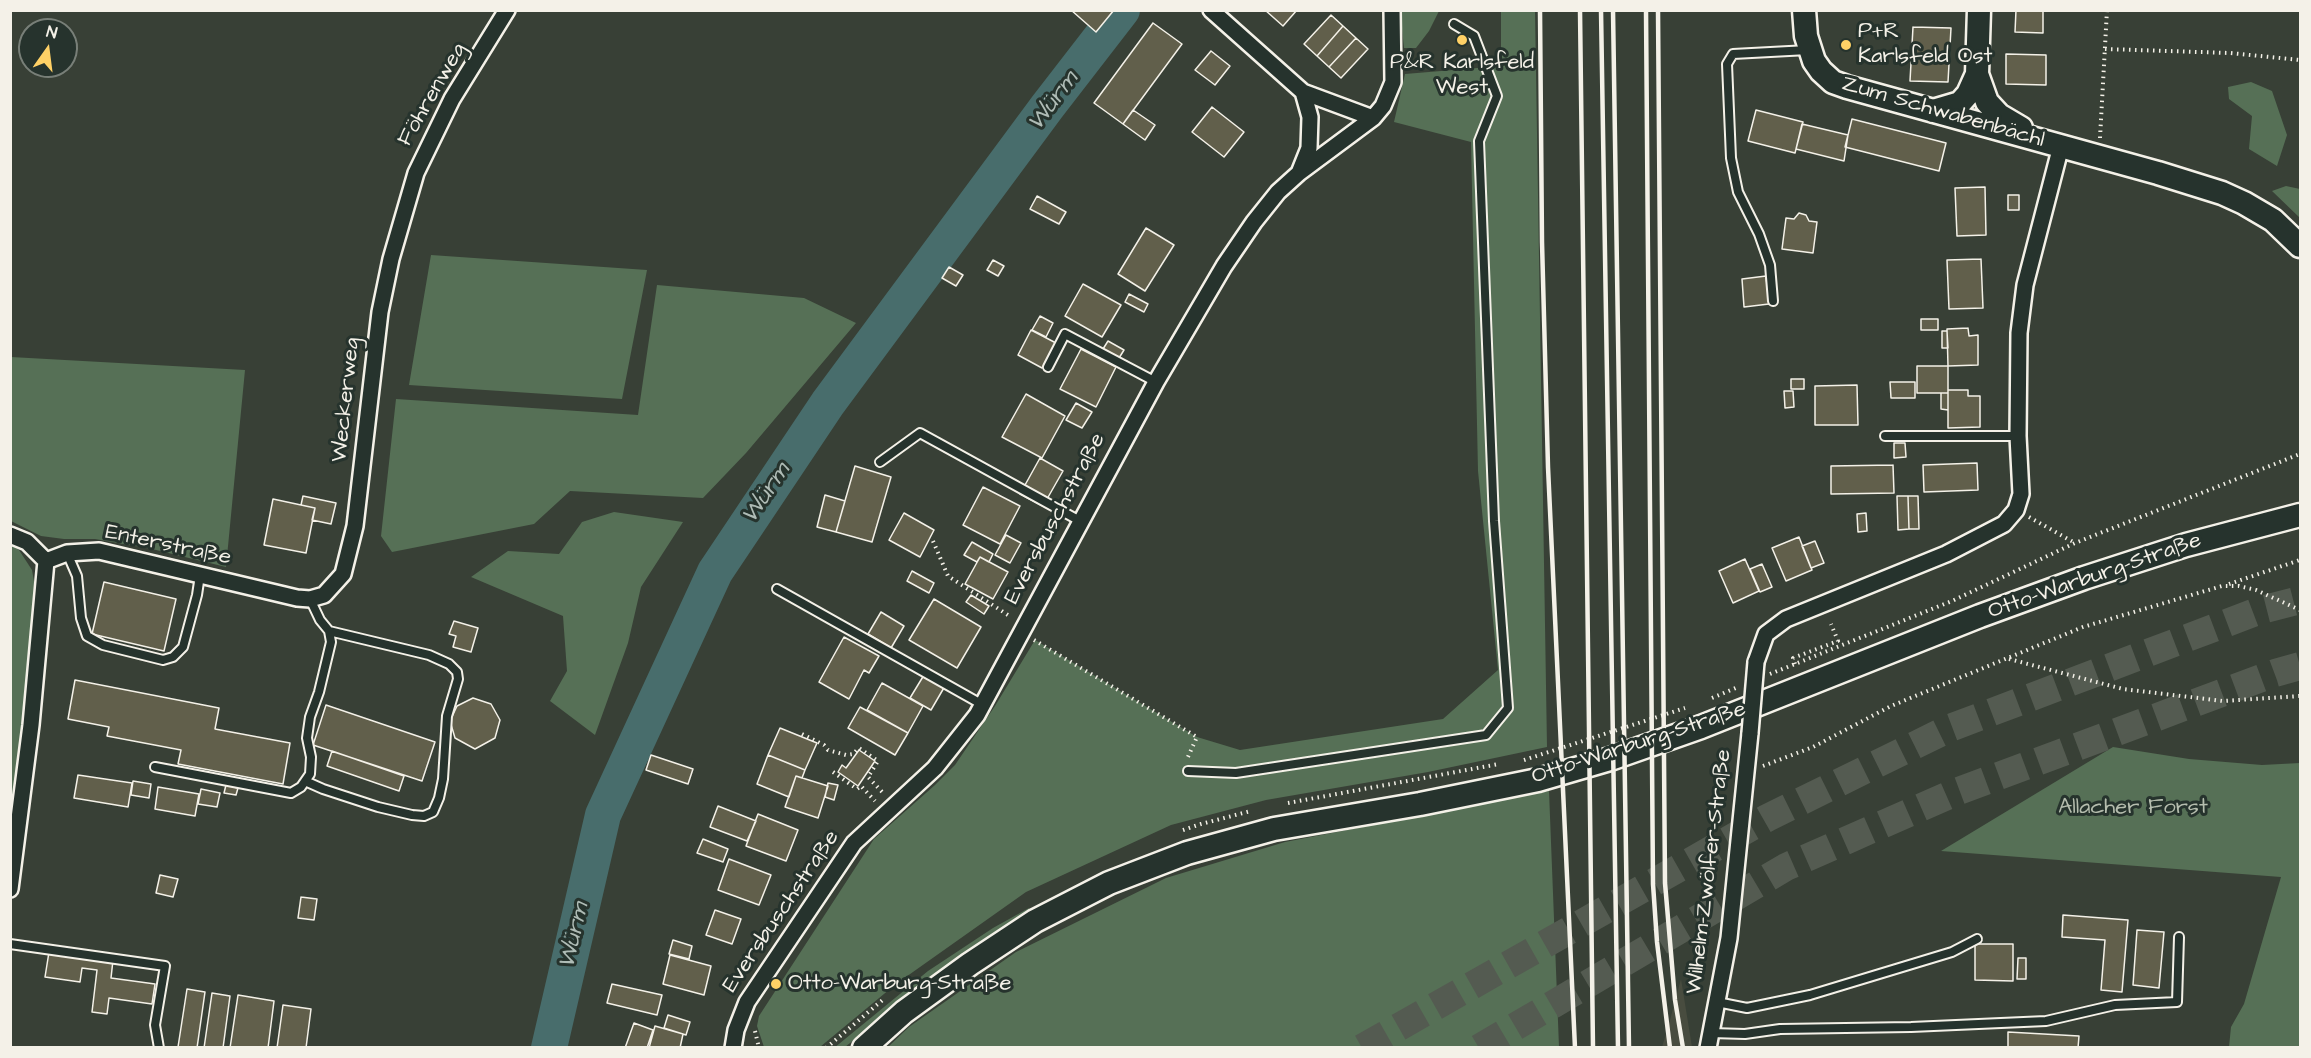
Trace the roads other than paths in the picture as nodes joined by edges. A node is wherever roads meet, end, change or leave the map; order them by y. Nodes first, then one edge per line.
1 (507, 10) edge
2 (1211, 10) edge
3 (1392, 10) edge
4 (1804, 10) edge
5 (1979, 10) edge
6 (1454, 24) dead end
7 (1810, 50) junction
8 (1977, 74) junction
9 (1303, 92) junction
10 (1933, 111) junction
11 (1373, 118) junction
12 (2061, 146) junction
13 (1299, 174) junction
14 (406, 205) joint
15 (2301, 246) edge
16 (1773, 301) dead end
17 (1048, 367) dead end
18 (1156, 382) junction
19 (1885, 435) dead end
20 (2018, 436) junction
21 (880, 462) dead end
22 (2301, 515) edge
23 (1080, 521) junction
24 (10, 535) edge
25 (67, 553) junction
26 (46, 561) junction
27 (200, 575) junction
28 (777, 589) dead end
29 (317, 597) junction
30 (330, 631) junction
31 (983, 705) junction
32 (155, 767) dead end
33 (1188, 771) road end
34 (305, 780) junction
35 (10, 889) edge
36 (2179, 937) dead end
37 (1977, 939) dead end
38 (10, 944) edge
39 (1717, 1002) junction
40 (1709, 1040) edge
41 (159, 1047) edge
42 (733, 1047) edge
43 (864, 1047) edge

1 - 14 street, Föhrenweg
2 - 9 street
3 - 11 street, Eversbuschstraße
4 - 7 main road, Zum Schwabenbächl
5 - 8 main road
6 - 33 lane
7 - 10 main road, Zum Schwabenbächl
7 - 16 lane
8 - 10 main road
8 - 12 main road, Zum Schwabenbächl
9 - 11 street
9 - 13 street
10 - 12 main road, Zum Schwabenbächl
11 - 13 street, Eversbuschstraße
12 - 15 main road, Zum Schwabenbächl
12 - 20 street, Wilhelm-Zwölfer-Straße
13 - 18 street, Eversbuschstraße
14 - 29 street, Weckerweg
17 - 18 lane
18 - 23 street, Eversbuschstraße
19 - 20 lane
20 - 39 street, Wilhelm-Zwölfer-Straße, bridge
21 - 23 lane
22 - 43 main road, Otto-Warburg-Straße
23 - 31 street, Eversbuschstraße
24 - 26 street
25 - 26 street, Enterstraße
25 - 27 street, Enterstraße
25 - 27 lane
26 - 35 street
27 - 29 street, Enterstraße
28 - 31 lane
29 - 30 lane
30 - 34 lane
30 - 34 lane
31 - 42 street, Eversbuschstraße
32 - 34 lane
36 - 40 lane
37 - 39 lane
38 - 41 lane
39 - 40 street, Wilhelm-Zwölfer-Straße

